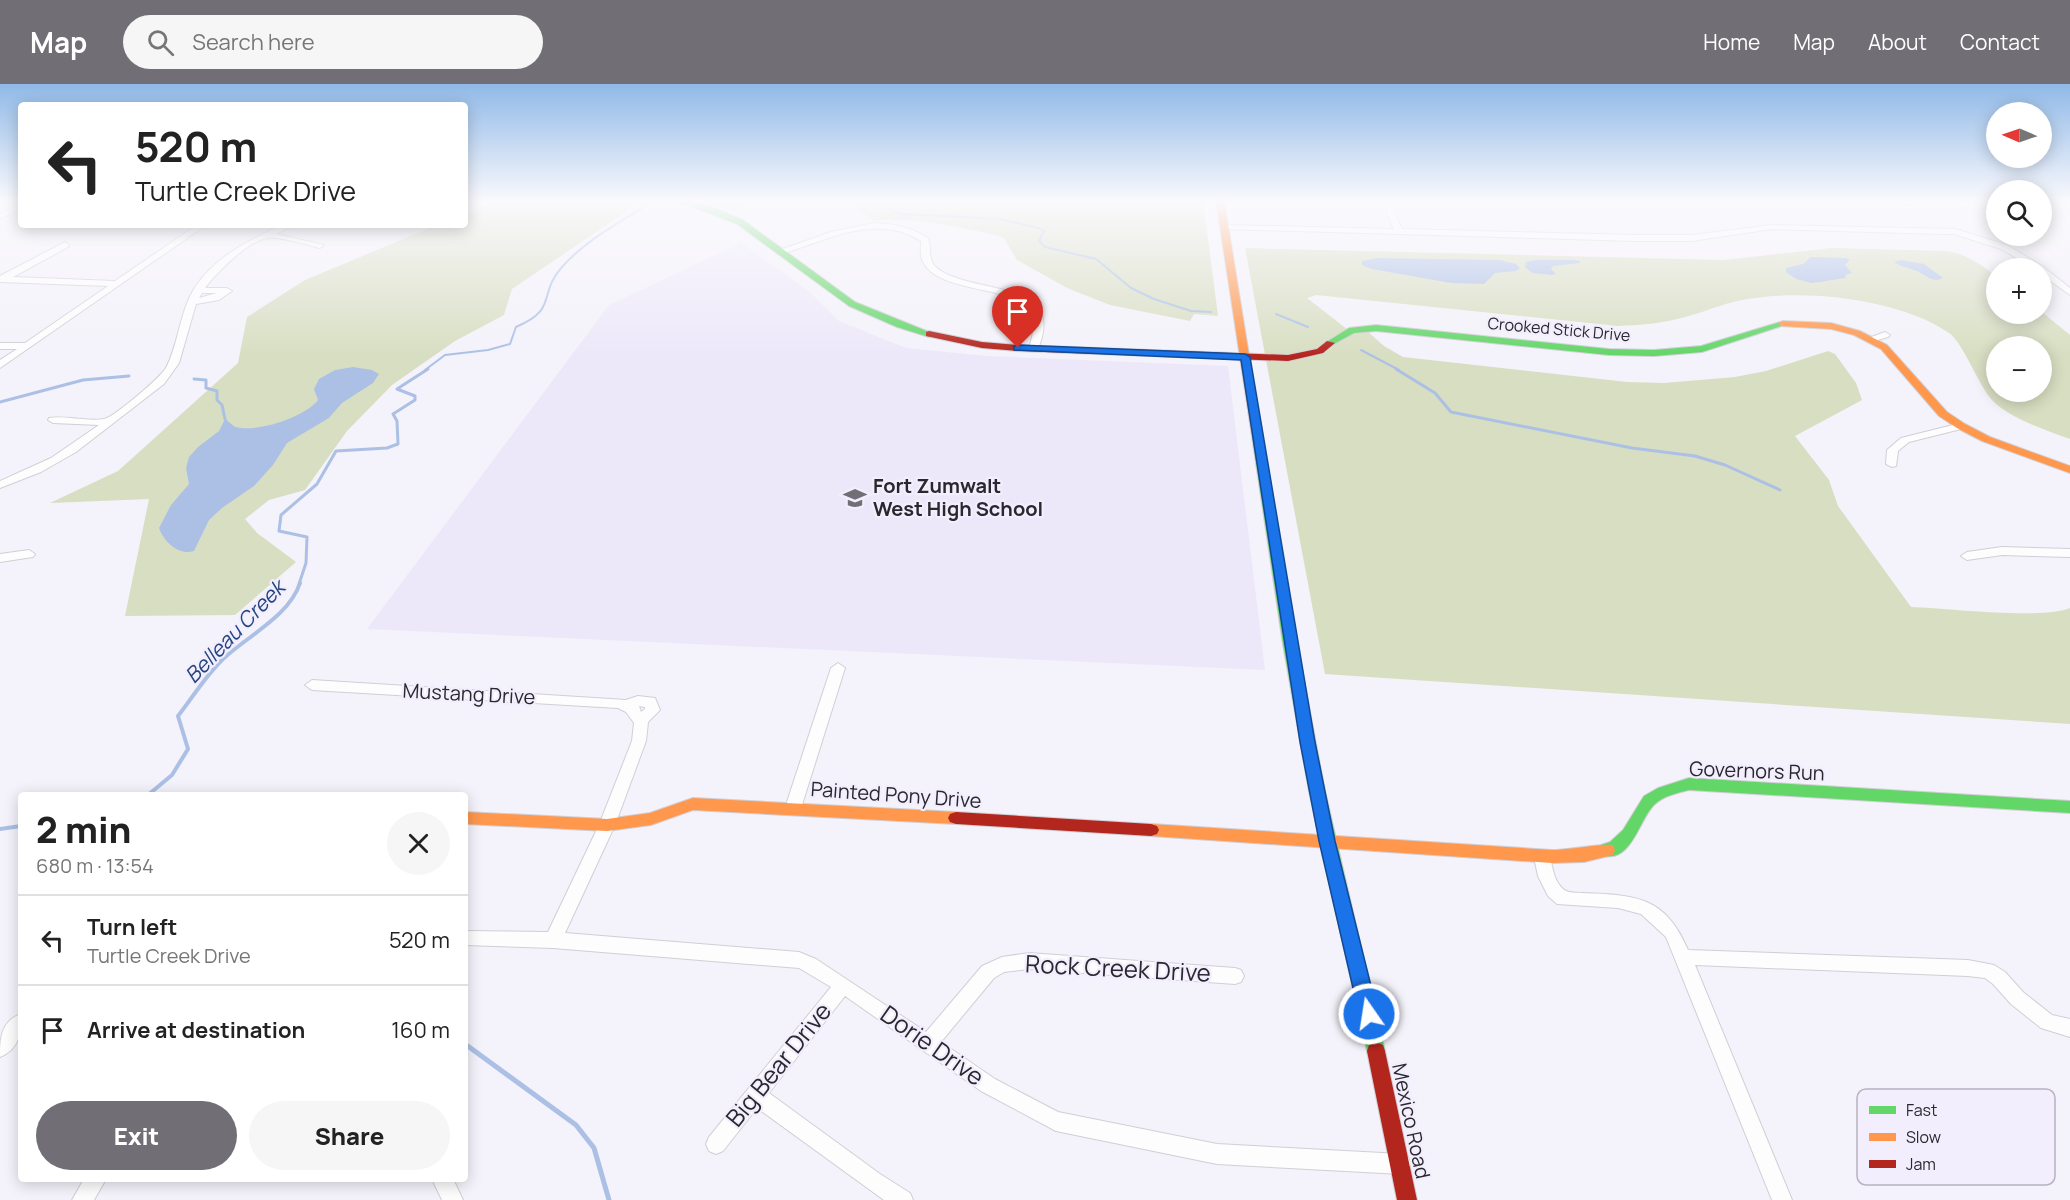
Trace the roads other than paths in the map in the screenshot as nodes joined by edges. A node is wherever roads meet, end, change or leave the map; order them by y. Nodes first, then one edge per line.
1 (52, 252) edge
2 (162, 252) edge
3 (238, 252) edge
4 (782, 252) edge
5 (926, 252) edge
6 (1228, 252) edge
7 (2052, 278) edge
8 (2, 279) edge
9 (116, 284) junction
10 (198, 290) junction
11 (2070, 292) edge
12 (192, 302) junction
13 (1885, 335) dead end
14 (1871, 339) junction
15 (0, 346) edge
16 (26, 346) junction
17 (1034, 349) junction
18 (1245, 357) junction
19 (0, 365) edge
20 (53, 420) dead end
21 (108, 422) junction
22 (1961, 426) junction
23 (1892, 464) dead end
24 (2070, 470) edge
25 (0, 485) edge
26 (2070, 553) edge
27 (29, 554) dead end
28 (1967, 556) dead end
29 (0, 558) edge
30 (838, 668) dead end
31 (312, 685) dead end
32 (2070, 807) edge
33 (793, 808) junction
34 (468, 818) edge
35 (607, 825) junction
36 (1327, 841) junction
37 (1542, 857) junction
38 (468, 938) edge
39 (554, 940) junction
40 (1683, 957) junction
41 (1234, 975) dead end
42 (843, 985) junction
43 (18, 1026) edge
44 (2070, 1028) edge
45 (928, 1043) junction
46 (0, 1048) edge
47 (756, 1095) junction
48 (716, 1144) dead end
49 (1401, 1164) junction
50 (94, 1182) edge
51 (444, 1182) edge
52 (82, 1200) edge
53 (453, 1200) edge
54 (903, 1200) edge
55 (1407, 1200) edge
56 (1782, 1200) edge

1 - 8 street
2 - 9 street
3 - 10 street
4 - 17 street, Crooked Stick Drive
5 - 17 street
6 - 18 street, Mexico Road
7 - 11 street
8 - 9 street
9 - 16 street
10 - 12 street
10 - 12 street
12 - 21 street
13 - 14 street
14 - 18 street, Crooked Stick Drive
14 - 22 street, Crooked Stick Drive
15 - 16 street
16 - 19 street
17 - 18 street, Crooked Stick Drive
18 - 36 street, Mexico Road
20 - 21 street
21 - 25 street
22 - 23 street
22 - 24 street, Crooked Stick Drive
26 - 28 street
27 - 29 street
30 - 33 street
31 - 35 street, Mustang Drive
32 - 37 street, Governors Run
33 - 35 street, Painted Pony Drive
33 - 36 street, Painted Pony Drive
34 - 35 street, Painted Pony Drive
35 - 39 street, Mustang Drive
36 - 37 street, Governors Run
36 - 49 street, Mexico Road
37 - 40 street
38 - 39 street, Dorie Drive
39 - 42 street, Dorie Drive
40 - 44 street
40 - 56 street
41 - 45 street, Rock Creek Drive
42 - 45 street, Dorie Drive
42 - 47 street, Big Bear Drive
43 - 46 street
45 - 49 street, Dorie Drive
47 - 48 street, Big Bear Drive
47 - 54 street
49 - 55 street, Mexico Road
50 - 52 street
51 - 53 street

